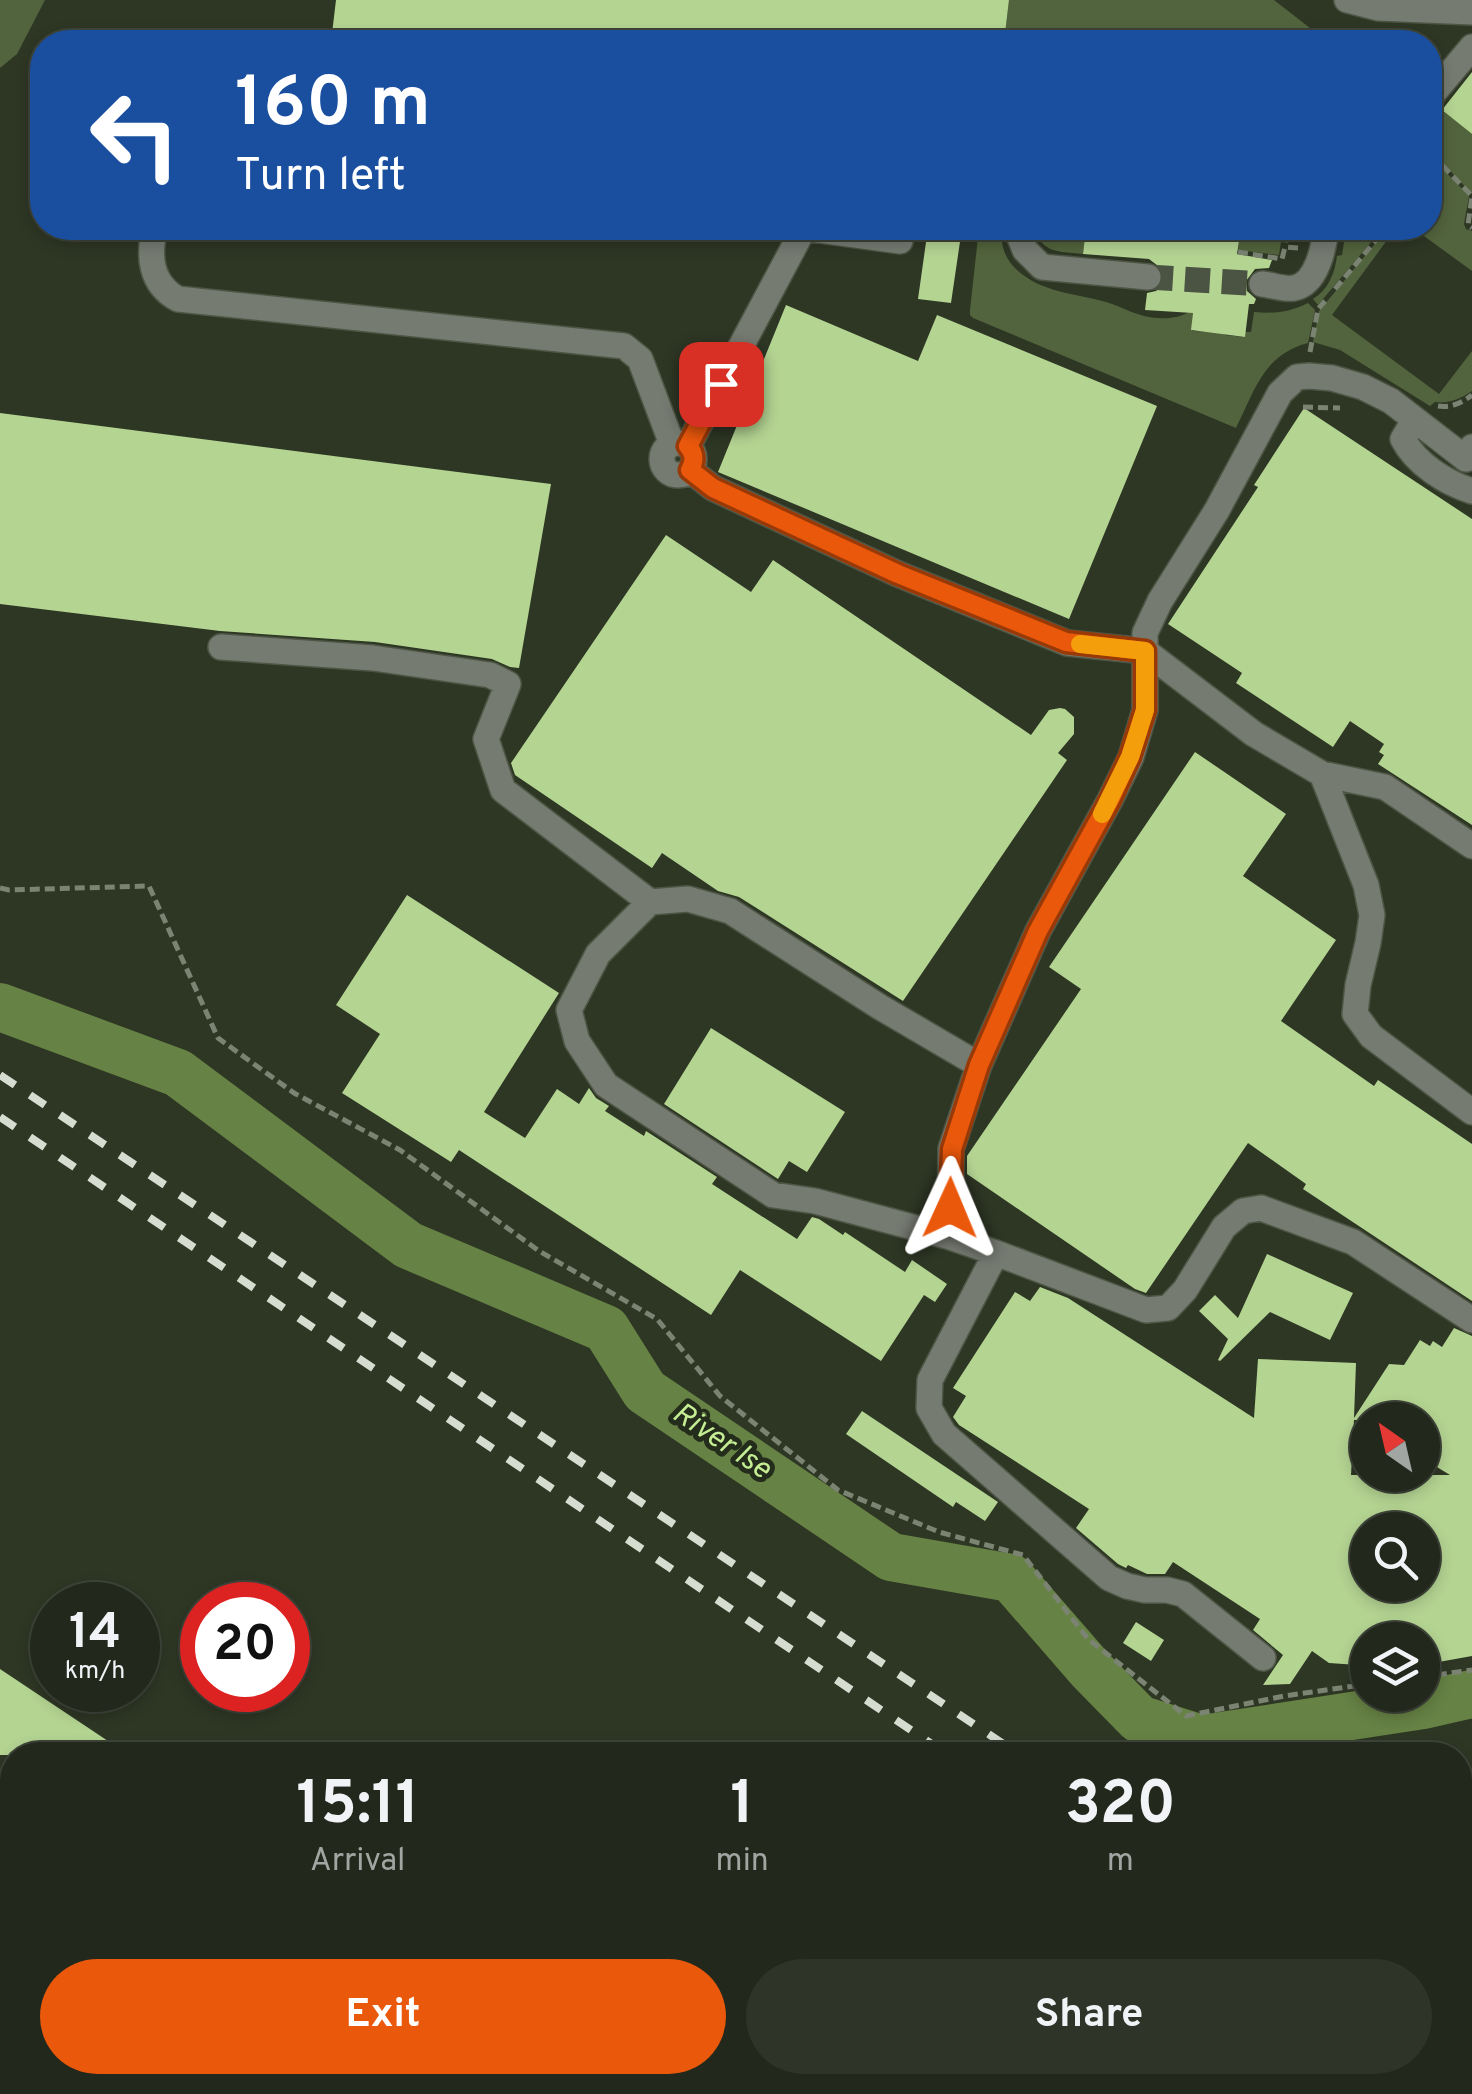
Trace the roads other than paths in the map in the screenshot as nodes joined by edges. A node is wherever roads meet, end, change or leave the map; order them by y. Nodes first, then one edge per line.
1 (1346, 0) edge
2 (1472, 12) edge
3 (1472, 47) edge
4 (1442, 83) edge
5 (152, 240) edge
6 (798, 240) edge
7 (893, 240) edge
8 (1021, 240) edge
9 (1325, 240) edge
10 (900, 241) dead end
11 (1148, 277) tunnel mouth
12 (1262, 284) tunnel mouth
13 (1414, 421) junction
14 (683, 453) junction
15 (1470, 456) edge
16 (1472, 491) edge
17 (221, 647) dead end
18 (1145, 651) junction
19 (1322, 774) junction
20 (1472, 846) edge
21 (650, 902) junction
22 (979, 1065) junction
23 (1472, 1112) edge
24 (950, 1238) junction
25 (996, 1252) junction
26 (1472, 1320) edge
27 (1263, 1658) dead end

1 - 2 lane
3 - 4 lane
5 - 14 lane
6 - 14 lane
7 - 10 lane
8 - 11 lane
9 - 12 lane
13 - 15 lane
13 - 16 lane
13 - 18 lane
14 - 18 lane
17 - 21 lane
18 - 19 lane
18 - 22 lane
19 - 20 lane
19 - 23 lane
21 - 22 lane
21 - 24 lane
22 - 24 lane
24 - 25 lane
25 - 26 lane
25 - 27 lane

